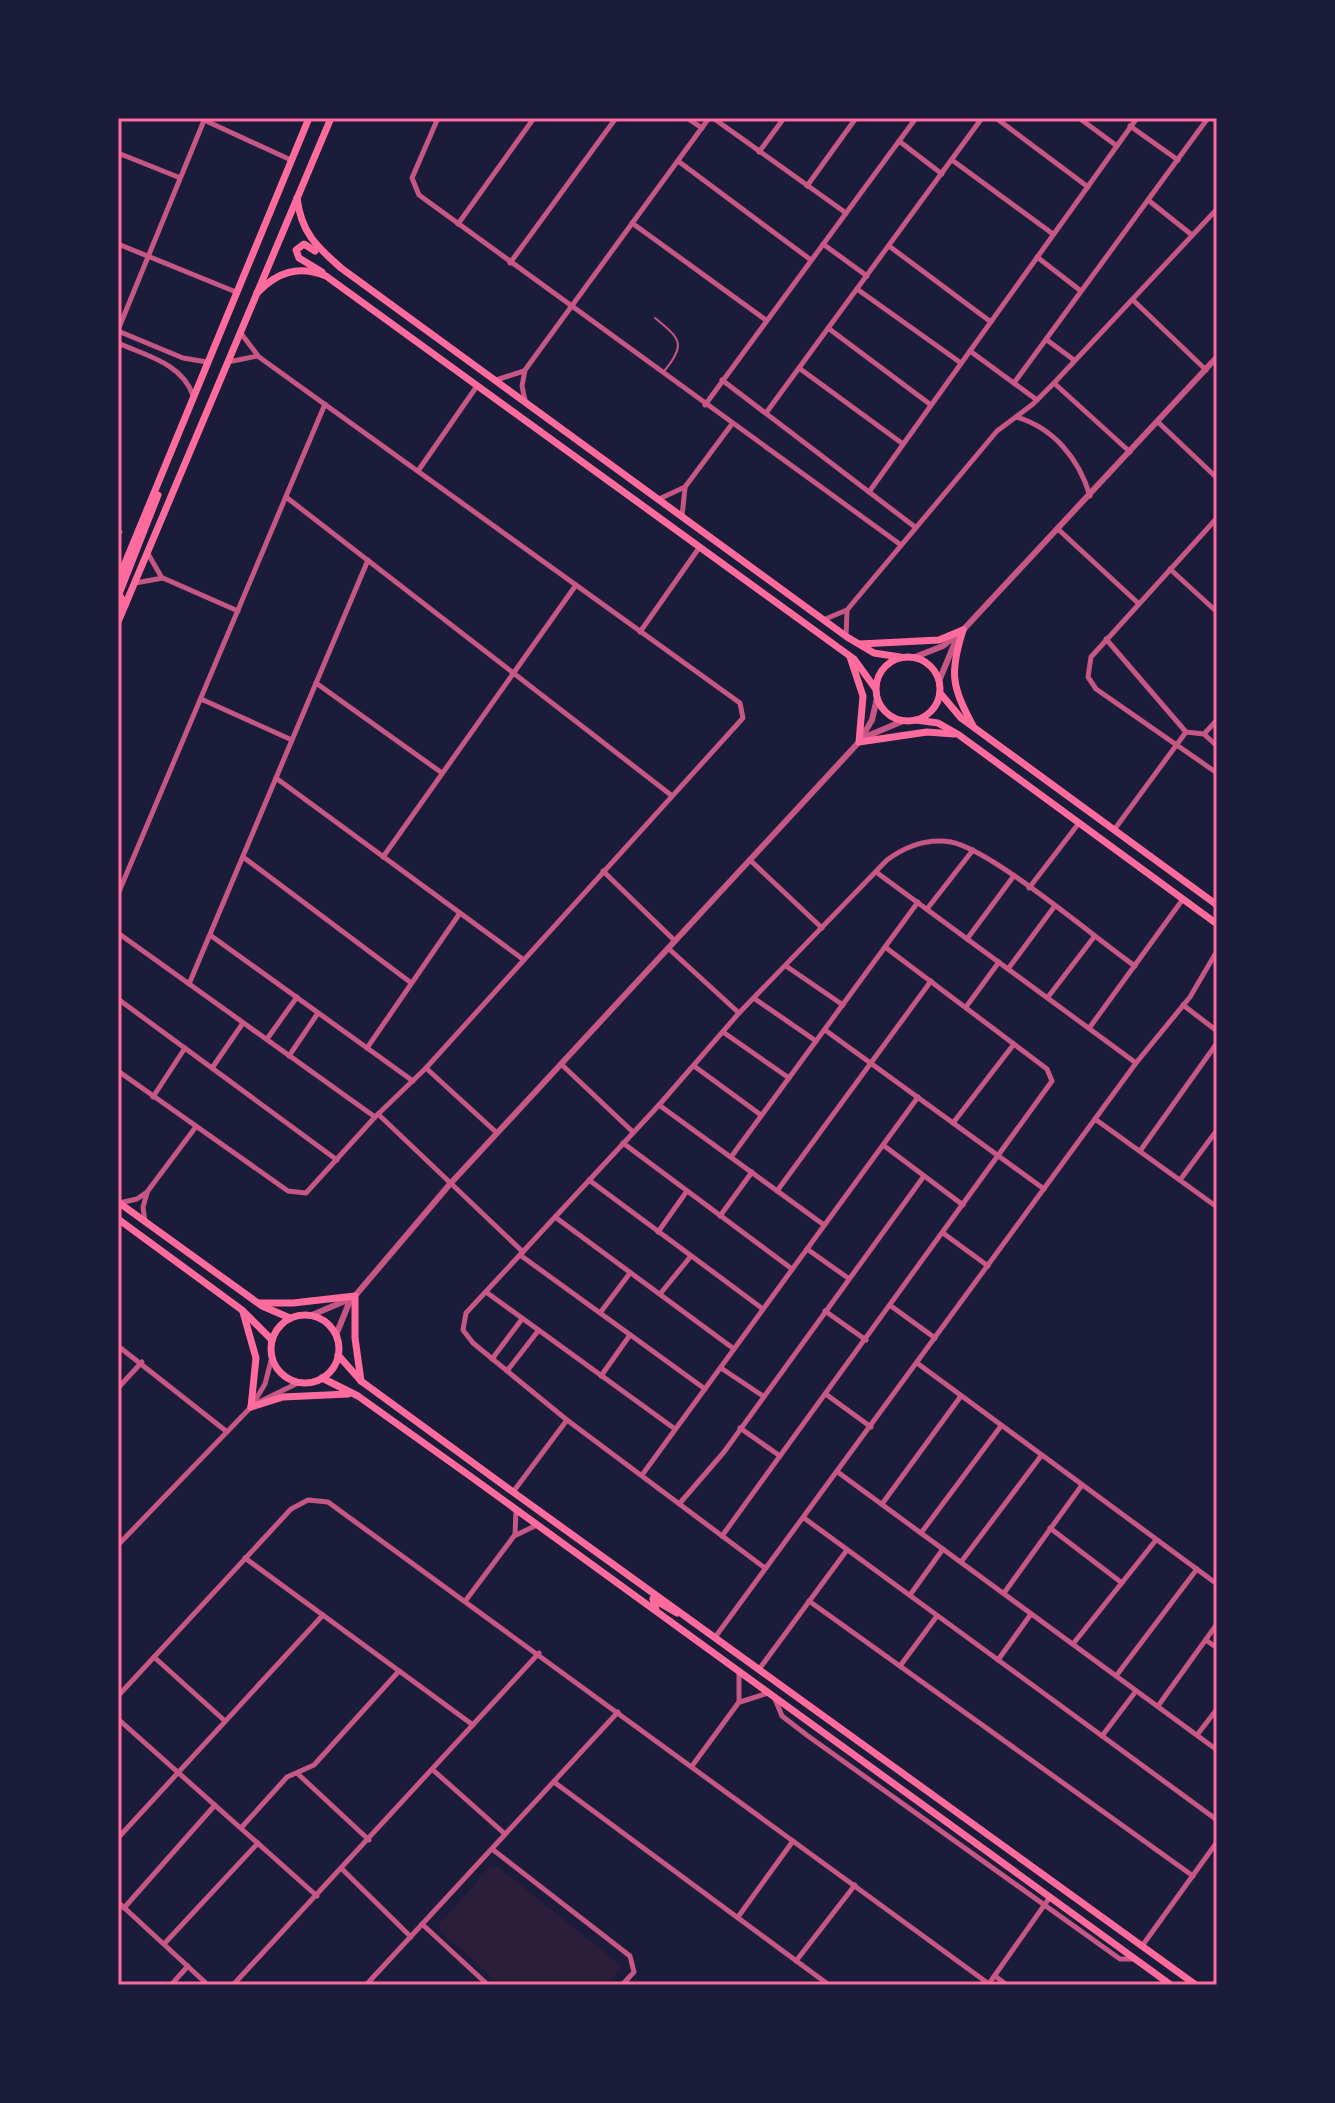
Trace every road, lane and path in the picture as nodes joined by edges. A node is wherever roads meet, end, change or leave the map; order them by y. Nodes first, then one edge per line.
1 (309, 118) edge
2 (331, 118) edge
3 (438, 118) edge
4 (534, 118) edge
5 (616, 118) edge
6 (687, 118) edge
7 (711, 118) edge
8 (784, 118) edge
9 (856, 118) edge
10 (916, 118) edge
11 (982, 118) edge
12 (996, 118) edge
13 (1079, 118) edge
14 (1137, 118) edge
15 (1208, 118) edge
16 (204, 119) edge
17 (1130, 126) junction
18 (702, 128) junction
19 (899, 141) junction
20 (1117, 146) junction
21 (759, 152) junction
22 (118, 153) edge
23 (291, 160) junction
24 (952, 160) junction
25 (1178, 160) junction
26 (678, 161) junction
27 (942, 174) junction
28 (178, 177) junction
29 (807, 186) junction
30 (1088, 187) junction
31 (297, 198) junction
32 (1148, 200) junction
33 (1217, 209) edge
34 (846, 213) junction
35 (632, 223) junction
36 (458, 224) junction
37 (1053, 234) junction
38 (1192, 235) junction
39 (118, 244) edge
40 (823, 244) junction
41 (889, 246) junction
42 (147, 255) junction
43 (1037, 257) junction
44 (811, 260) junction
45 (510, 263) junction
46 (341, 268) junction
47 (326, 276) junction
48 (867, 276) junction
49 (857, 289) junction
50 (1081, 291) junction
51 (236, 292) junction
52 (257, 293) junction
53 (1133, 300) junction
54 (570, 307) junction
55 (655, 318) dead end
56 (766, 320) junction
57 (991, 322) junction
58 (828, 328) junction
59 (118, 330) edge
60 (240, 332) junction
61 (1047, 340) junction
62 (118, 343) edge
63 (970, 351) junction
64 (177, 356) junction
65 (259, 357) junction
66 (1217, 357) edge
67 (1074, 360) junction
68 (207, 362) junction
69 (227, 362) junction
70 (961, 363) junction
71 (172, 366) junction
72 (799, 368) junction
73 (525, 370) junction
74 (1206, 370) junction
75 (662, 373) junction
76 (496, 380) junction
77 (722, 380) junction
78 (1014, 383) junction
79 (1054, 383) junction
80 (477, 386) junction
81 (193, 395) junction
82 (1037, 400) junction
83 (525, 401) junction
84 (325, 404) junction
85 (705, 405) junction
86 (931, 405) junction
87 (766, 413) junction
88 (1015, 416) junction
89 (1159, 423) junction
90 (732, 424) junction
91 (903, 444) junction
92 (1130, 452) junction
93 (418, 471) junction
94 (161, 477) junction
95 (1217, 478) edge
96 (685, 487) junction
97 (869, 492) junction
98 (1090, 496) junction
99 (286, 497) junction
100 (659, 499) junction
101 (682, 516) junction
102 (1217, 518) edge
103 (915, 527) junction
104 (1059, 530) junction
105 (901, 545) junction
106 (699, 548) junction
107 (147, 552) junction
108 (368, 560) junction
109 (1170, 569) junction
110 (163, 578) junction
111 (118, 580) edge
112 (134, 583) junction
113 (576, 585) junction
114 (1138, 603) junction
115 (125, 605) junction
116 (847, 610) junction
117 (238, 611) junction
118 (1217, 612) edge
119 (823, 620) junction
120 (118, 622) edge
121 (963, 630) junction
122 (640, 632) junction
123 (847, 637) junction
124 (1106, 639) junction
125 (857, 643) junction
126 (849, 655) junction
127 (900, 657) junction
128 (915, 657) junction
129 (514, 673) junction
130 (939, 681) junction
131 (316, 683) junction
132 (875, 688) junction
133 (940, 693) junction
134 (877, 698) junction
135 (201, 699) junction
136 (916, 720) junction
137 (1217, 720) edge
138 (903, 721) junction
139 (973, 727) junction
140 (1186, 732) junction
141 (1204, 734) junction
142 (959, 735) junction
143 (292, 740) junction
144 (859, 742) junction
145 (1176, 744) junction
146 (1217, 746) edge
147 (443, 773) junction
148 (1217, 773) edge
149 (276, 778) junction
150 (671, 795) junction
151 (1079, 823) junction
152 (1114, 830) junction
153 (973, 850) junction
154 (243, 857) junction
155 (383, 857) junction
156 (750, 860) junction
157 (603, 871) junction
158 (876, 871) junction
159 (1013, 877) junction
160 (120, 883) edge
161 (1029, 888) junction
162 (118, 894) edge
163 (1183, 899) junction
164 (918, 902) junction
165 (1217, 905) edge
166 (1054, 907) junction
167 (927, 909) junction
168 (460, 913) junction
169 (1217, 924) edge
170 (822, 928) junction
171 (118, 933) edge
172 (210, 935) junction
173 (1094, 937) junction
174 (967, 939) junction
175 (675, 941) junction
176 (885, 947) junction
177 (668, 948) junction
178 (1217, 951) edge
179 (524, 960) junction
180 (999, 962) junction
181 (786, 966) junction
182 (1135, 966) junction
183 (1008, 969) junction
184 (931, 981) junction
185 (410, 982) junction
186 (189, 984) junction
187 (297, 997) junction
188 (1048, 997) junction
189 (118, 999) edge
190 (755, 999) junction
191 (843, 1005) junction
192 (1183, 1005) junction
193 (966, 1007) junction
194 (318, 1013) junction
195 (739, 1013) junction
196 (243, 1022) junction
197 (1090, 1027) junction
198 (825, 1029) junction
199 (1217, 1031) edge
200 (723, 1032) junction
201 (267, 1039) junction
202 (816, 1041) junction
203 (1217, 1043) edge
204 (1014, 1044) junction
205 (185, 1048) junction
206 (367, 1048) junction
207 (289, 1056) junction
208 (871, 1063) junction
209 (1136, 1063) junction
210 (561, 1064) junction
211 (694, 1066) junction
212 (212, 1068) junction
213 (426, 1068) junction
214 (118, 1071) edge
215 (789, 1078) junction
216 (413, 1081) junction
217 (153, 1097) junction
218 (918, 1097) junction
219 (659, 1105) junction
220 (377, 1115) junction
221 (761, 1115) junction
222 (1095, 1119) junction
223 (953, 1123) junction
224 (195, 1128) junction
225 (1217, 1130) edge
226 (633, 1132) junction
227 (497, 1133) junction
228 (623, 1143) junction
229 (883, 1145) junction
230 (1140, 1151) junction
231 (731, 1157) junction
232 (999, 1157) junction
233 (337, 1160) junction
234 (752, 1172) junction
235 (924, 1176) junction
236 (589, 1180) junction
237 (1180, 1180) junction
238 (450, 1184) junction
239 (1044, 1189) junction
240 (687, 1191) junction
241 (777, 1191) junction
242 (147, 1192) junction
243 (118, 1202) edge
244 (963, 1205) junction
245 (1217, 1207) edge
246 (720, 1216) junction
247 (555, 1217) junction
248 (118, 1219) edge
249 (145, 1222) junction
250 (824, 1225) junction
251 (658, 1232) junction
252 (943, 1233) junction
253 (807, 1249) junction
254 (521, 1254) junction
255 (691, 1256) junction
256 (988, 1266) junction
257 (792, 1269) junction
258 (630, 1273) junction
259 (848, 1278) junction
260 (486, 1292) junction
261 (660, 1294) junction
262 (355, 1296) junction
263 (257, 1303) junction
264 (891, 1306) junction
265 (763, 1309) junction
266 (242, 1310) junction
267 (825, 1311) junction
268 (600, 1313) junction
269 (312, 1315) junction
270 (290, 1318) junction
271 (522, 1319) junction
272 (538, 1330) junction
273 (336, 1335) junction
274 (630, 1335) junction
275 (935, 1338) junction
276 (272, 1340) junction
277 (866, 1340) junction
278 (118, 1346) edge
279 (734, 1349) junction
280 (338, 1355) junction
281 (272, 1357) junction
282 (492, 1359) junction
283 (142, 1362) junction
284 (917, 1363) junction
285 (721, 1367) junction
286 (507, 1371) junction
287 (601, 1376) junction
288 (322, 1378) junction
289 (361, 1381) junction
290 (300, 1382) junction
291 (118, 1388) edge
292 (705, 1389) junction
293 (827, 1395) junction
294 (358, 1396) junction
295 (763, 1396) junction
296 (961, 1396) junction
297 (251, 1407) junction
298 (567, 1420) junction
299 (1001, 1426) junction
300 (871, 1427) junction
301 (740, 1428) junction
302 (675, 1429) junction
303 (226, 1431) junction
304 (780, 1456) junction
305 (1041, 1456) junction
306 (839, 1473) junction
307 (642, 1475) junction
308 (1082, 1485) junction
309 (513, 1492) junction
310 (680, 1503) junction
311 (882, 1504) junction
312 (516, 1510) junction
313 (804, 1518) junction
314 (537, 1525) junction
315 (1050, 1528) junction
316 (921, 1533) junction
317 (514, 1536) junction
318 (722, 1536) junction
319 (1156, 1540) junction
320 (118, 1545) edge
321 (943, 1549) junction
322 (847, 1550) junction
323 (245, 1558) junction
324 (961, 1562) junction
325 (765, 1568) junction
326 (1197, 1569) junction
327 (1122, 1583) junction
328 (1217, 1584) edge
329 (1004, 1593) junction
330 (910, 1595) junction
331 (466, 1600) junction
332 (809, 1601) junction
333 (658, 1613) junction
334 (1031, 1614) junction
335 (323, 1615) junction
336 (687, 1615) junction
337 (937, 1616) junction
338 (1217, 1624) edge
339 (716, 1636) junction
340 (1206, 1640) junction
341 (1073, 1644) junction
342 (1217, 1648) edge
343 (539, 1653) junction
344 (154, 1657) junction
345 (998, 1660) junction
346 (900, 1666) junction
347 (760, 1668) junction
348 (399, 1671) junction
349 (739, 1671) junction
350 (1116, 1676) junction
351 (1136, 1691) junction
352 (772, 1695) junction
353 (118, 1696) edge
354 (739, 1702) junction
355 (1158, 1706) junction
356 (1217, 1709) edge
357 (618, 1712) junction
358 (118, 1719) edge
359 (225, 1721) junction
360 (473, 1725) junction
361 (814, 1726) junction
362 (1197, 1735) junction
363 (808, 1736) junction
364 (1102, 1736) junction
365 (1217, 1750) edge
366 (692, 1766) junction
367 (433, 1770) junction
368 (178, 1772) junction
369 (298, 1774) junction
370 (554, 1782) junction
371 (215, 1805) junction
372 (1217, 1820) edge
373 (241, 1828) junction
374 (505, 1834) junction
375 (118, 1838) edge
376 (369, 1840) junction
377 (793, 1841) junction
378 (1217, 1842) edge
379 (258, 1843) junction
380 (492, 1849) junction
381 (342, 1869) junction
382 (1193, 1876) junction
383 (855, 1885) junction
384 (317, 1896) junction
385 (1047, 1901) junction
386 (118, 1902) edge
387 (124, 1908) junction
388 (738, 1917) junction
389 (422, 1924) junction
390 (411, 1937) junction
391 (164, 1944) junction
392 (1142, 1946) junction
393 (796, 1961) junction
394 (188, 1966) junction
395 (995, 1976) junction
396 (989, 1984) edge
397 (171, 1985) edge
398 (208, 1985) edge
399 (233, 1985) edge
400 (366, 1985) edge
401 (488, 1985) edge
402 (622, 1985) edge
403 (829, 1985) edge
404 (1007, 1985) edge
405 (1171, 1985) edge
406 (1196, 1985) edge

1 - 23 main road
2 - 31 main road
3 - 36 street
4 - 36 street
5 - 45 street
6 - 18 street
7 - 18 street
7 - 21 street
8 - 21 street
9 - 29 street
10 - 19 street
11 - 24 street
12 - 30 street
13 - 20 street
14 - 17 street
15 - 25 street
16 - 23 street
16 - 28 street
17 - 20 street
17 - 25 street
18 - 26 street
19 - 27 street
19 - 34 street
20 - 30 street
21 - 29 street
22 - 28 street
23 - 51 main road
24 - 27 street
24 - 37 street
25 - 32 street
26 - 35 street
26 - 44 street
27 - 41 street
28 - 42 street
29 - 34 street
30 - 37 street
31 - 46 main road
31 - 52 main road
32 - 38 street
32 - 50 street
33 - 38 street
34 - 40 street
35 - 54 street
35 - 56 street
36 - 45 street
37 - 43 street
38 - 53 street
39 - 42 street
40 - 44 street
40 - 48 street
41 - 48 street
41 - 57 street
42 - 51 street
42 - 59 street
43 - 50 street
43 - 57 street
44 - 56 street
45 - 54 street
46 - 47 main road
46 - 76 main road
47 - 52 main road
47 - 80 main road
48 - 49 street
49 - 58 street
49 - 70 street
50 - 61 street
51 - 68 main road
52 - 60 main road
53 - 67 street
53 - 74 street
54 - 73 street
54 - 75 street
55 - 75 lane
56 - 77 street
57 - 63 street
58 - 72 street
58 - 86 street
59 - 64 street
60 - 65 street
60 - 69 main road
61 - 67 street
61 - 78 street
62 - 71 street
63 - 70 street
63 - 78 street
64 - 68 street
64 - 71 street
65 - 69 street
65 - 84 street
66 - 74 street
67 - 79 street
68 - 81 main road
69 - 107 main road
70 - 86 street
71 - 81 street
72 - 87 street
72 - 91 street
73 - 76 street
73 - 83 street
74 - 89 street
75 - 85 street
76 - 83 main road
77 - 85 street
77 - 87 street
78 - 82 street
79 - 82 street
79 - 92 street
80 - 93 street
80 - 106 main road
81 - 94 main road
82 - 88 street
83 - 100 main road
84 - 93 street
84 - 99 street
85 - 90 street
86 - 91 street
87 - 97 street
88 - 98 street
88 - 103 street
89 - 92 street
89 - 95 street
90 - 96 street
90 - 105 street
91 - 97 street
92 - 98 street
93 - 113 street
94 - 111 main road
94 - 115 main road
96 - 100 street
96 - 101 street
97 - 103 street
98 - 104 street
99 - 108 street
99 - 117 street
100 - 101 main road
101 - 119 main road
102 - 109 street
103 - 105 street
104 - 114 street
104 - 121 street
105 - 116 street
106 - 122 street
106 - 126 main road
107 - 110 street
107 - 112 main road
108 - 129 street
108 - 131 street
109 - 114 street
109 - 118 street
110 - 112 street
110 - 117 street
112 - 115 main road
113 - 122 street
113 - 129 street
114 - 124 street
115 - 120 main road
116 - 119 street
116 - 123 street
117 - 135 street
119 - 123 main road
121 - 125 main road
121 - 128 street
121 - 130 street
121 - 139 main road
122 - 150 street
123 - 125 main road
124 - 140 street
124 - 145 street
125 - 127 main road
126 - 132 main road
126 - 144 main road
127 - 128 main road
127 - 132 main road
128 - 130 main road
129 - 147 street
129 - 150 street
130 - 133 main road
131 - 143 street
131 - 147 street
132 - 134 main road
133 - 136 main road
133 - 139 main road
134 - 138 main road
134 - 144 street
135 - 143 street
135 - 160 street
136 - 138 main road
136 - 142 main road
137 - 141 street
138 - 144 street
139 - 152 main road
140 - 141 street
140 - 145 street
141 - 146 street
142 - 144 main road
142 - 151 main road
143 - 149 street
144 - 156 street
145 - 148 street
145 - 152 street
147 - 155 street
149 - 154 street
149 - 155 street
150 - 157 street
151 - 161 street
151 - 163 main road
152 - 165 main road
153 - 158 street
153 - 159 street
153 - 167 street
154 - 172 street
154 - 185 street
155 - 168 street
156 - 170 street
156 - 175 street
157 - 175 street
157 - 179 street
158 - 164 street
158 - 170 street
159 - 161 street
159 - 174 street
160 - 162 street
161 - 166 street
163 - 169 main road
163 - 182 street
164 - 167 street
164 - 176 street
166 - 173 street
166 - 183 street
167 - 174 street
168 - 179 street
168 - 185 street
170 - 181 street
171 - 186 street
172 - 186 street
172 - 187 street
173 - 182 street
173 - 188 street
174 - 180 street
175 - 177 street
176 - 184 street
176 - 191 street
177 - 195 street
177 - 210 street
178 - 192 street
179 - 213 street
180 - 183 street
180 - 193 street
181 - 190 street
181 - 191 street
182 - 197 street
183 - 188 street
184 - 193 street
184 - 208 street
185 - 206 street
186 - 196 street
187 - 194 street
187 - 201 street
188 - 197 street
189 - 205 street
190 - 195 street
190 - 202 street
191 - 198 street
192 - 199 street
192 - 209 street
193 - 204 street
194 - 206 street
194 - 207 street
195 - 200 street
196 - 201 street
196 - 212 street
197 - 209 street
198 - 202 street
198 - 208 street
200 - 211 street
200 - 215 street
201 - 207 street
202 - 215 street
203 - 230 street
204 - 223 street
204 - 232 street
205 - 212 street
205 - 217 street
206 - 216 street
207 - 220 street
208 - 218 street
208 - 241 street
209 - 222 street
210 - 226 street
210 - 227 street
211 - 219 street
211 - 221 street
212 - 233 street
213 - 216 street
213 - 227 street
214 - 217 street
215 - 221 street
216 - 220 street
217 - 224 street
218 - 223 street
218 - 229 street
219 - 226 street
219 - 231 street
220 - 233 street
220 - 238 street
221 - 231 street
222 - 230 street
222 - 239 street
223 - 232 street
224 - 233 street
224 - 242 street
225 - 237 street
226 - 228 street
227 - 238 street
228 - 236 street
228 - 240 street
229 - 235 street
229 - 250 street
230 - 237 street
231 - 234 street
232 - 239 street
232 - 244 street
234 - 241 street
234 - 246 street
235 - 244 street
235 - 259 street
236 - 247 street
236 - 251 street
237 - 245 street
238 - 254 street
238 - 262 street
239 - 256 street
240 - 246 street
240 - 251 street
241 - 250 street
242 - 243 street
242 - 249 street
243 - 249 main road
244 - 252 street
246 - 257 street
247 - 254 street
247 - 258 street
248 - 266 main road
249 - 263 main road
250 - 253 street
251 - 255 street
252 - 256 street
252 - 264 street
253 - 257 street
253 - 259 street
254 - 260 street
254 - 268 street
255 - 261 street
255 - 265 street
256 - 275 street
257 - 265 street
258 - 261 street
258 - 268 street
259 - 267 street
260 - 271 street
260 - 282 street
261 - 279 street
262 - 263 main road
262 - 269 street
262 - 273 street
262 - 289 main road
263 - 270 main road
264 - 275 street
264 - 277 street
265 - 279 street
266 - 276 main road
266 - 297 main road
267 - 277 street
267 - 295 street
268 - 274 street
269 - 270 main road
269 - 273 main road
270 - 276 main road
271 - 272 street
271 - 282 street
272 - 286 street
272 - 287 street
273 - 280 main road
274 - 287 street
274 - 292 street
275 - 284 street
276 - 281 main road
277 - 293 street
278 - 283 street
279 - 285 street
280 - 288 main road
280 - 289 main road
281 - 290 main road
281 - 297 street
282 - 286 street
283 - 291 street
283 - 303 street
284 - 296 street
284 - 300 street
285 - 292 street
285 - 295 street
286 - 298 street
287 - 302 street
288 - 290 main road
288 - 294 main road
289 - 309 main road
290 - 297 street
292 - 302 street
293 - 300 street
293 - 304 street
294 - 297 main road
294 - 312 main road
295 - 301 street
296 - 299 street
296 - 311 street
297 - 303 street
298 - 307 street
298 - 309 street
299 - 305 street
299 - 316 street
300 - 306 street
301 - 304 street
301 - 310 street
302 - 307 street
303 - 320 street
304 - 318 street
305 - 308 street
305 - 324 street
306 - 311 street
306 - 313 street
307 - 310 street
308 - 315 street
308 - 319 street
309 - 336 main road
310 - 318 street
311 - 316 street
312 - 314 main road
312 - 317 street
313 - 322 street
313 - 325 street
314 - 317 street
314 - 333 main road
315 - 327 street
315 - 329 street
316 - 321 street
317 - 331 street
318 - 325 street
319 - 326 street
319 - 327 street
321 - 324 street
321 - 330 street
322 - 330 street
322 - 332 street
323 - 331 street
323 - 335 street
323 - 344 street
324 - 329 street
325 - 339 street
326 - 328 street
326 - 350 street
327 - 341 street
329 - 334 street
330 - 337 street
331 - 343 street
332 - 346 street
332 - 347 street
333 - 336 main road
333 - 349 main road
334 - 341 street
334 - 345 street
335 - 348 street
335 - 359 street
336 - 339 main road
337 - 345 street
337 - 346 street
338 - 340 street
339 - 347 main road
340 - 342 street
340 - 355 street
341 - 350 street
343 - 357 street
343 - 360 street
344 - 353 street
344 - 359 street
345 - 364 street
346 - 382 street
347 - 392 main road
348 - 360 street
348 - 369 street
349 - 352 main road
349 - 354 street
350 - 351 street
351 - 355 street
351 - 364 street
352 - 354 street
352 - 361 main road
352 - 363 street
354 - 366 street
355 - 362 street
356 - 362 street
357 - 366 street
357 - 370 street
358 - 368 street
359 - 368 street
360 - 367 street
361 - 363 main road
361 - 385 main road
362 - 365 street
363 - 385 street
364 - 372 street
366 - 377 street
367 - 374 street
367 - 376 street
368 - 371 street
368 - 375 street
369 - 373 street
369 - 376 street
370 - 374 street
370 - 388 street
371 - 373 street
371 - 387 street
373 - 379 street
374 - 380 street
376 - 381 street
377 - 383 street
377 - 388 street
378 - 382 street
379 - 384 street
379 - 391 street
380 - 389 street
380 - 402 street
381 - 384 street
381 - 390 street
382 - 392 street
383 - 393 street
383 - 396 street
384 - 399 street
385 - 395 street
385 - 405 main road
386 - 387 street
387 - 391 street
388 - 393 street
389 - 390 street
389 - 401 street
390 - 400 street
391 - 394 street
392 - 406 main road
393 - 403 street
394 - 397 street
394 - 398 street
395 - 396 street
395 - 404 street

